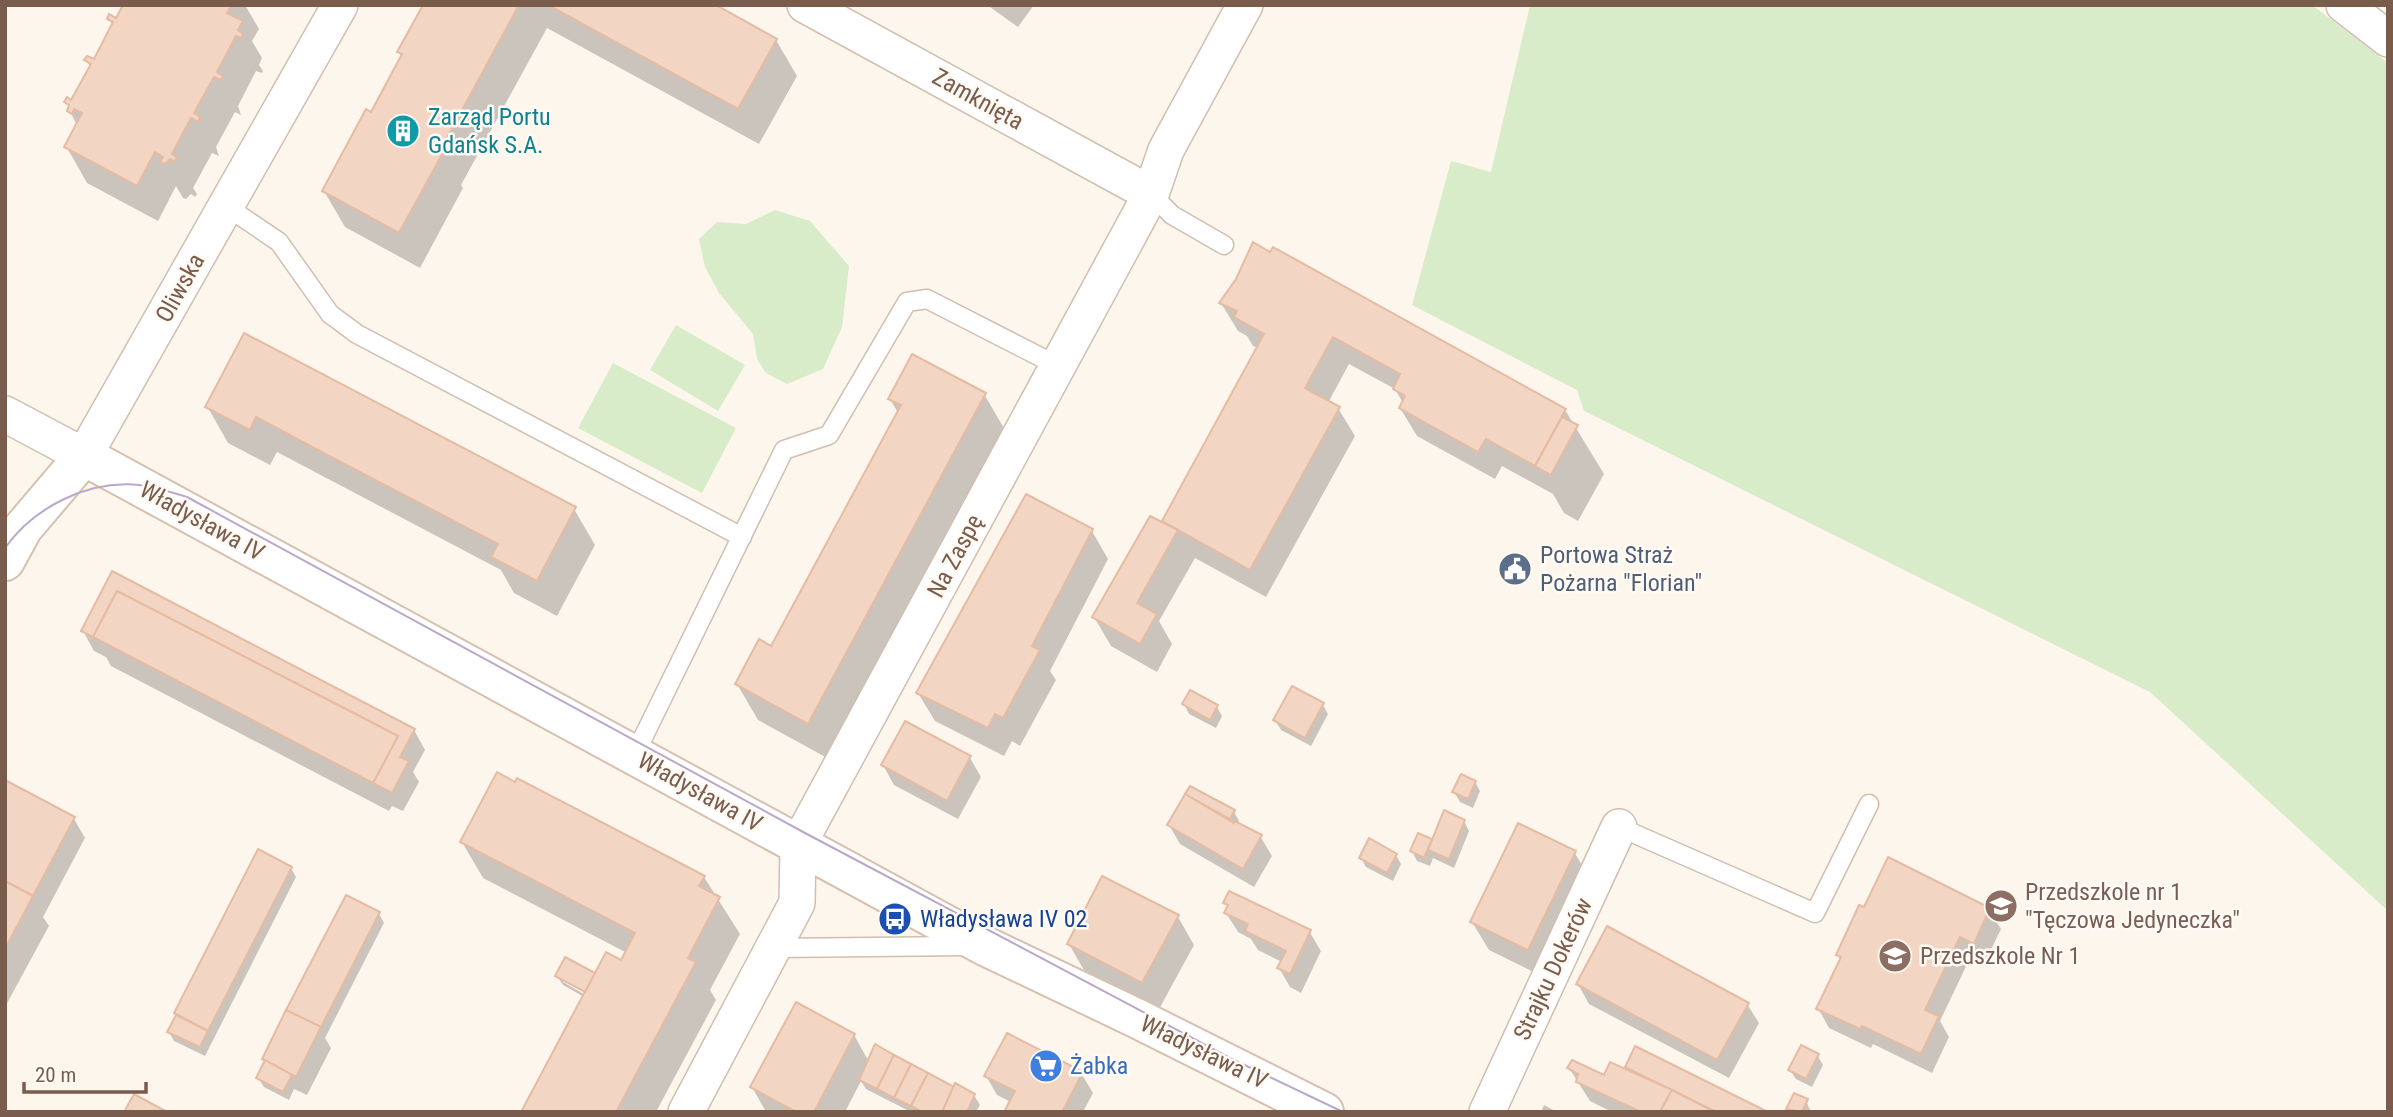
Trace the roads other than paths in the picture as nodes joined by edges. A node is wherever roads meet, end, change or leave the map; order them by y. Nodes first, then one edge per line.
1 (340, 5) edge
2 (805, 5) edge
3 (1245, 5) edge
4 (2344, 5) edge
5 (2388, 39) edge
6 (1151, 194) junction
7 (226, 206) junction
8 (1224, 245) dead end
9 (1058, 366) junction
10 (5, 414) edge
11 (84, 456) junction
12 (742, 537) junction
13 (5, 561) edge
14 (634, 756) junction
15 (1869, 804) dead end
16 (1619, 827) joint
17 (798, 845) junction
18 (985, 946) junction
19 (775, 948) junction
20 (686, 1112) edge
21 (1324, 1112) edge
22 (1487, 1112) edge

1 - 7 street, Oliwska
2 - 6 street, Zamknięta
3 - 6 street, Na Zaspę
4 - 5 street
6 - 8 lane
6 - 9 street, Na Zaspę
7 - 11 street, Oliwska
7 - 12 lane
9 - 12 lane
9 - 17 street, Na Zaspę
10 - 11 street
11 - 13 street, Oliwska
11 - 14 street, Władysława IV
12 - 14 lane
14 - 17 street, Władysława IV
15 - 16 lane
16 - 22 street, Strajku Dokerów
17 - 18 street, Władysława IV
17 - 19 street, Na Zaspę
18 - 19 lane
18 - 21 street, Władysława IV
19 - 20 street, Na Zaspę

